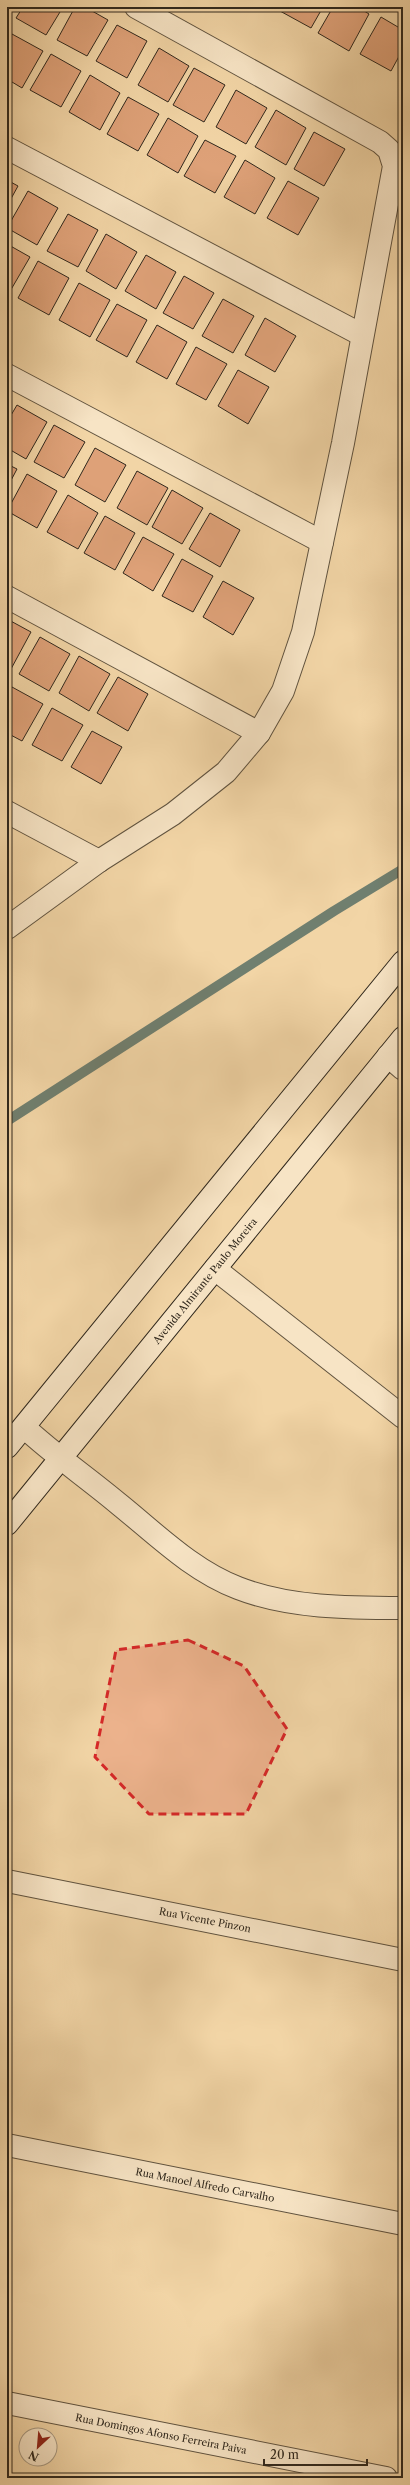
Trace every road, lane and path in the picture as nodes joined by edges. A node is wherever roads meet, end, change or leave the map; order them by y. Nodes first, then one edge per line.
1 (136, 7) edge
2 (7, 148) edge
3 (362, 335) junction
4 (7, 375) edge
5 (322, 542) junction
6 (7, 597) edge
7 (259, 733) junction
8 (7, 812) edge
9 (99, 861) junction
10 (7, 928) edge
11 (403, 962) edge
12 (403, 1038) edge
13 (395, 1063) edge
14 (215, 1269) junction
15 (403, 1417) edge
16 (24, 1427) junction
17 (7, 1448) edge
18 (61, 1460) junction
19 (7, 1524) edge
20 (403, 1608) edge
21 (7, 1881) edge
22 (403, 1960) edge
23 (7, 2145) edge
24 (403, 2224) edge
25 (7, 2403) edge
26 (386, 2478) edge

1 - 3 street
2 - 3 street
3 - 5 street
4 - 5 street
5 - 7 street
6 - 7 street
7 - 9 street
8 - 9 street
9 - 10 street
11 - 16 street
12 - 13 street, Avenida Almirante Paulo Moreira
13 - 14 street, Avenida Almirante Paulo Moreira
14 - 15 street
14 - 18 street, Avenida Almirante Paulo Moreira
16 - 17 street
16 - 18 street
18 - 19 street, Avenida Almirante Paulo Moreira
18 - 20 street
21 - 22 street, Rua Vicente Pinzon
23 - 24 street, Rua Manoel Alfredo Carvalho
25 - 26 street, Rua Domingos Afonso Ferreira Paiva

